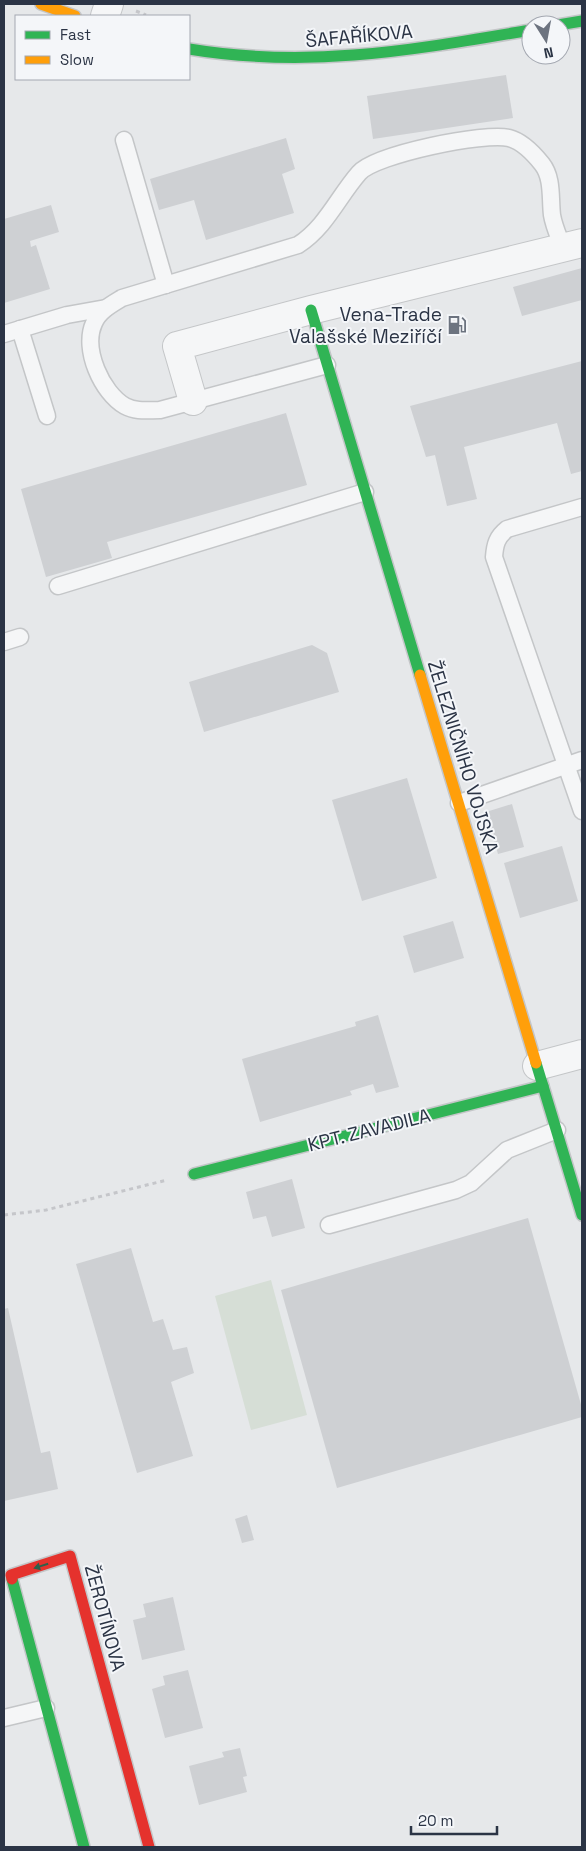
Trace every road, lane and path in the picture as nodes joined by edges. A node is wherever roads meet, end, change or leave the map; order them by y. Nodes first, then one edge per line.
1 (41, 4) edge
2 (121, 5) edge
3 (72, 15) edge
4 (106, 15) edge
5 (148, 15) edge
6 (521, 32) edge
7 (190, 49) edge
8 (124, 140) dead end
9 (573, 246) edge
10 (166, 285) junction
11 (106, 308) junction
12 (311, 310) junction
13 (20, 329) junction
14 (4, 334) edge
15 (327, 365) junction
16 (193, 401) junction
17 (47, 416) dead end
18 (366, 492) junction
19 (582, 507) edge
20 (58, 586) dead end
21 (20, 637) dead end
22 (4, 642) edge
23 (582, 760) edge
24 (566, 766) junction
25 (458, 803) junction
26 (582, 811) edge
27 (582, 1054) edge
28 (540, 1076) junction
29 (557, 1130) junction
30 (194, 1174) joint
31 (4, 1215) edge
32 (582, 1215) edge
33 (329, 1225) dead end
34 (46, 1708) junction
35 (4, 1718) edge
36 (84, 1847) edge
37 (149, 1847) edge

1 - 3 street
2 - 4 street
2 - 5 path
6 - 7 street, ŠAFAŘÍKOVA
8 - 10 lane
9 - 10 lane
9 - 12 street
10 - 11 lane
11 - 13 lane
11 - 16 lane
12 - 15 street, ŽELEZNIČNÍHO VOJSKA
12 - 16 street
13 - 14 lane
13 - 17 lane
15 - 16 lane
15 - 18 street, ŽELEZNIČNÍHO VOJSKA
18 - 20 lane
18 - 25 street, ŽELEZNIČNÍHO VOJSKA
19 - 24 lane
21 - 22 lane
23 - 24 lane
24 - 25 lane
24 - 26 lane
25 - 28 street, ŽELEZNIČNÍHO VOJSKA
27 - 28 street, KPT. ZAVADILA
28 - 29 street, ŽELEZNIČNÍHO VOJSKA
28 - 30 street, KPT. ZAVADILA
29 - 32 street, ŽELEZNIČNÍHO VOJSKA
29 - 33 lane
30 - 31 path
34 - 35 lane
34 - 36 street, ŽEROTÍNOVA
37 -> 34 street, ŽEROTÍNOVA

